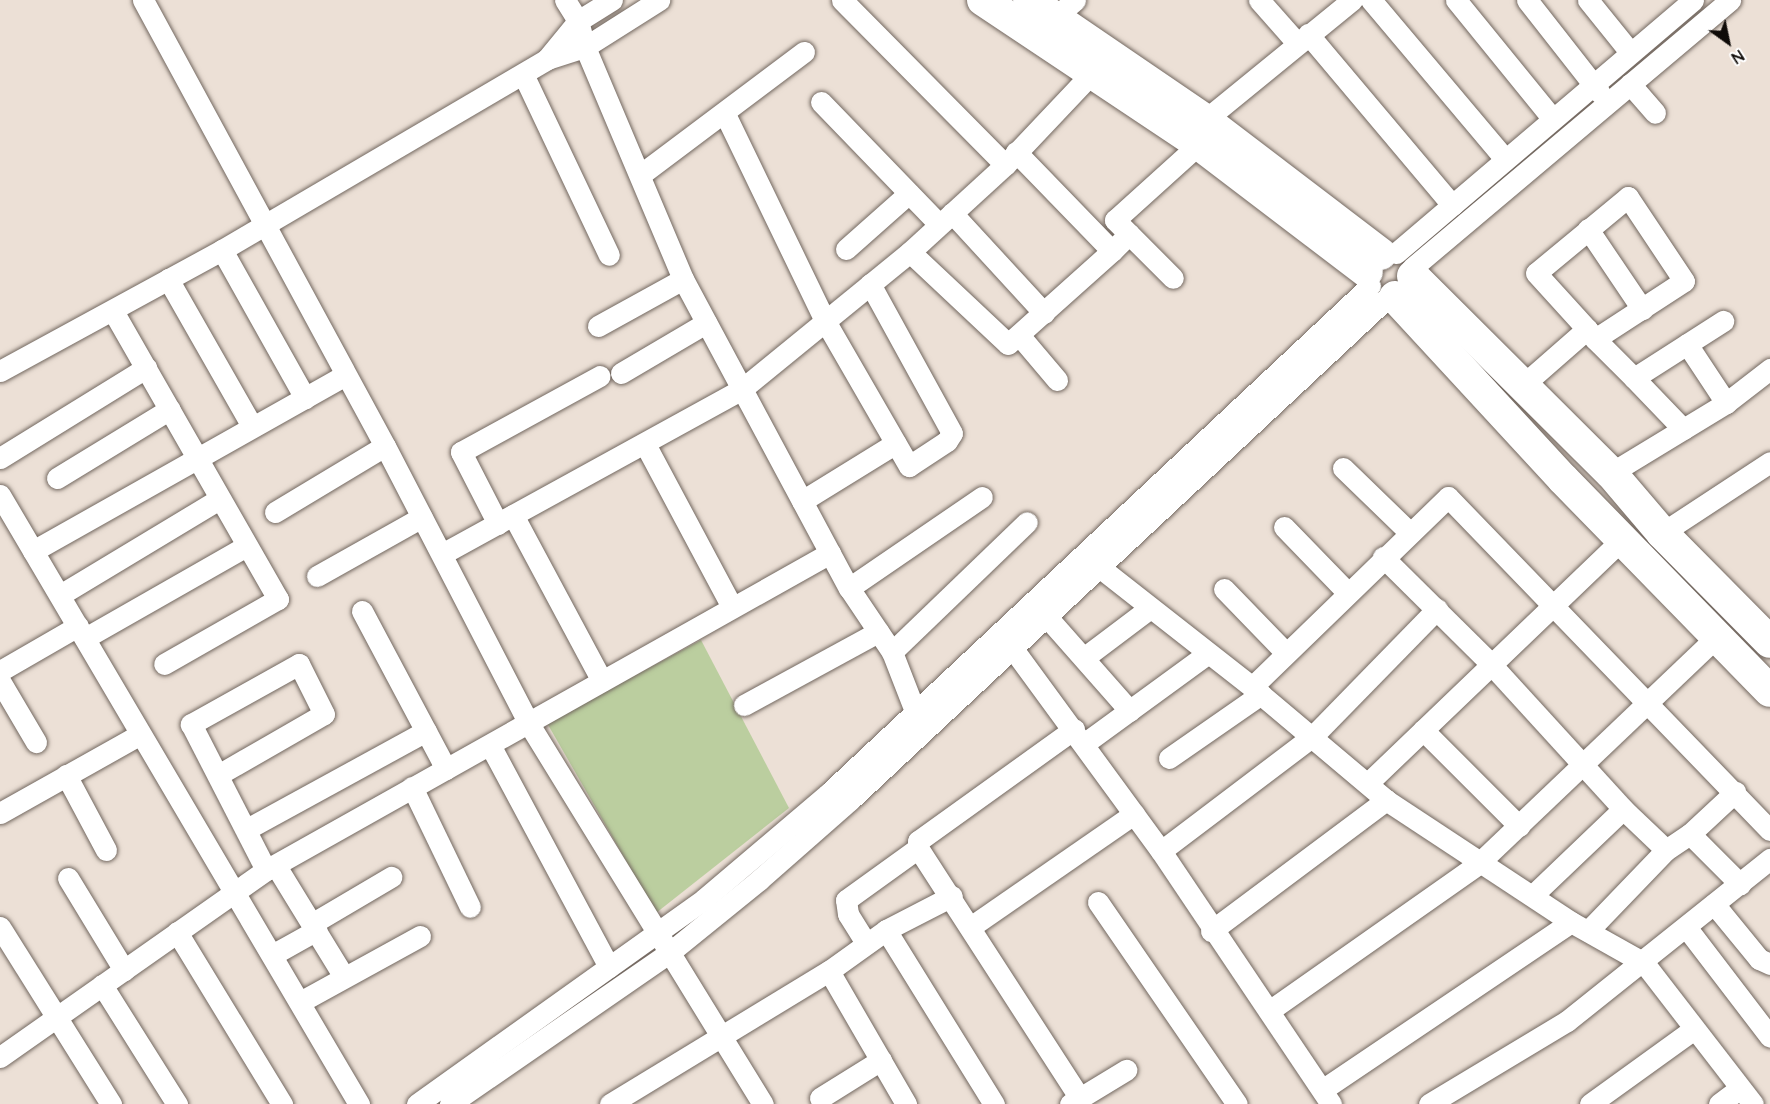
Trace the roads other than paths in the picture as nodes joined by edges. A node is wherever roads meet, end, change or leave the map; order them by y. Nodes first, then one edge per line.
1 (143, 0) edge
2 (565, 0) edge
3 (612, 0) edge
4 (659, 0) edge
5 (842, 0) edge
6 (983, 0) edge
7 (1259, 0) edge
8 (1352, 0) edge
9 (1371, 0) edge
10 (1456, 0) edge
11 (1527, 0) edge
12 (1588, 0) edge
13 (1730, 0) edge
14 (1687, 2) edge
15 (1053, 6) edge
16 (578, 21) junction
17 (1303, 39) junction
18 (585, 47) junction
19 (804, 52) dead end
20 (1630, 52) junction
21 (547, 59) junction
22 (1093, 72) junction
23 (523, 74) junction
24 (1592, 84) junction
25 (1630, 84) junction
26 (821, 102) dead end
27 (1608, 103) junction
28 (1655, 113) dead end
29 (725, 114) junction
30 (1552, 118) junction
31 (1202, 132) junction
32 (1011, 159) junction
33 (1505, 159) junction
34 (640, 175) junction
35 (909, 193) junction
36 (1452, 205) junction
37 (945, 219) junction
38 (266, 225) junction
39 (1588, 229) junction
40 (1129, 234) junction
41 (846, 249) dead end
42 (222, 250) junction
43 (1112, 250) junction
44 (910, 252) junction
45 (609, 255) dead end
46 (1390, 275) junction
47 (1173, 278) dead end
48 (168, 279) junction
49 (683, 279) junction
50 (870, 284) junction
51 (1642, 309) junction
52 (112, 311) junction
53 (1044, 313) junction
54 (824, 319) junction
55 (1723, 321) dead end
56 (706, 323) junction
57 (598, 326) dead end
58 (1591, 334) junction
59 (1018, 335) junction
60 (1687, 344) junction
61 (146, 368) junction
62 (1770, 369) edge
63 (0, 371) edge
64 (621, 373) dead end
65 (345, 375) junction
66 (600, 376) dead end
67 (1634, 378) junction
68 (1057, 380) dead end
69 (1523, 385) junction
70 (741, 389) junction
71 (305, 398) junction
72 (1726, 403) junction
73 (170, 409) junction
74 (252, 426) junction
75 (1683, 429) junction
76 (896, 443) junction
77 (645, 444) junction
78 (386, 446) junction
79 (197, 456) junction
80 (0, 458) edge
81 (1770, 462) edge
82 (1343, 468) dead end
83 (1611, 473) junction
84 (57, 478) dead end
85 (0, 495) edge
86 (982, 497) dead end
87 (219, 499) junction
88 (802, 501) junction
89 (275, 512) dead end
90 (422, 517) junction
91 (506, 519) junction
92 (1027, 522) dead end
93 (1284, 526) dead end
94 (1409, 532) junction
95 (1662, 533) junction
96 (1622, 539) junction
97 (246, 546) junction
98 (33, 551) junction
99 (830, 553) junction
100 (1082, 553) junction
101 (442, 554) junction
102 (1383, 557) junction
103 (1100, 567) junction
104 (317, 576) dead end
105 (849, 588) junction
106 (1224, 589) dead end
107 (1347, 592) junction
108 (60, 595) junction
109 (1554, 604) junction
110 (732, 607) junction
111 (1150, 608) junction
112 (1437, 609) junction
113 (362, 611) dead end
114 (1047, 617) junction
115 (1765, 629) edge
116 (999, 630) junction
117 (81, 632) junction
118 (878, 632) junction
119 (1716, 637) junction
120 (1013, 649) junction
121 (892, 652) junction
122 (1285, 652) junction
123 (1207, 654) junction
124 (1085, 657) junction
125 (1489, 662) junction
126 (164, 664) dead end
127 (0, 670) edge
128 (0, 681) edge
129 (602, 681) junction
130 (1257, 690) junction
131 (1770, 691) edge
132 (1648, 703) junction
133 (744, 705) dead end
134 (915, 711) junction
135 (1130, 711) junction
136 (529, 724) junction
137 (1423, 730) junction
138 (426, 731) junction
139 (139, 735) junction
140 (1080, 736) junction
141 (1312, 737) junction
142 (36, 742) dead end
143 (490, 745) junction
144 (1169, 758) dead end
145 (1583, 766) junction
146 (446, 769) junction
147 (66, 775) junction
148 (218, 775) junction
149 (1369, 782) junction
150 (412, 787) junction
151 (1735, 792) junction
152 (1386, 800) junction
153 (1623, 809) junction
154 (0, 813) edge
155 (1134, 814) junction
156 (1520, 826) junction
157 (247, 829) junction
158 (1770, 831) edge
159 (1690, 834) junction
160 (918, 849) junction
161 (106, 850) dead end
162 (1666, 850) junction
163 (1161, 851) junction
164 (1770, 859) edge
165 (1478, 864) junction
166 (271, 868) junction
167 (391, 877) dead end
168 (68, 878) dead end
169 (1740, 884) junction
170 (232, 893) junction
171 (952, 896) junction
172 (1533, 896) junction
173 (1098, 903) dead end
174 (1714, 904) junction
175 (470, 908) dead end
176 (972, 926) junction
177 (0, 927) edge
178 (315, 927) junction
179 (1580, 927) junction
180 (1686, 927) junction
181 (886, 930) junction
182 (1211, 931) junction
183 (177, 932) junction
184 (657, 933) junction
185 (420, 936) dead end
186 (866, 943) junction
187 (669, 953) junction
188 (272, 955) junction
189 (1644, 963) junction
190 (1770, 964) edge
191 (609, 967) junction
192 (124, 970) junction
193 (829, 971) junction
194 (344, 977) junction
195 (102, 985) junction
196 (300, 1002) junction
197 (1269, 1011) junction
198 (54, 1017) junction
199 (1694, 1029) junction
200 (720, 1036) junction
201 (1770, 1037) edge
202 (0, 1057) edge
203 (881, 1060) junction
204 (1126, 1070) dead end
205 (1746, 1096) edge
206 (1326, 1097) edge
207 (820, 1098) dead end
208 (1075, 1101) edge
209 (620, 1102) edge
210 (111, 1104) edge
211 (177, 1104) edge
212 (282, 1104) edge
213 (359, 1104) edge
214 (417, 1104) edge
215 (450, 1104) edge
216 (762, 1104) edge
217 (906, 1104) edge
218 (994, 1104) edge
219 (1237, 1104) edge
220 (1429, 1104) edge
221 (1590, 1104) edge
222 (1719, 1104) edge

1 - 38 street
2 - 16 street
3 - 16 street
4 - 18 street
5 - 32 street
6 - 22 highway
7 - 17 street
8 - 17 street
9 - 33 street
10 - 30 street
11 - 24 street
12 - 20 street
13 - 25 street
14 - 20 street
15 - 31 highway
16 - 18 street
16 - 21 street
17 - 31 street
17 - 36 street
18 - 21 street
18 - 34 street
19 - 29 street
20 - 24 street
21 - 23 street
22 - 31 highway
22 - 32 street
23 - 38 street
23 - 45 street
24 - 27 street
24 - 30 street
25 - 27 street
25 - 28 street
26 - 35 street
27 - 46 street
29 - 34 street
29 - 54 street
30 - 33 street
31 - 40 street
31 - 46 highway
32 - 37 street
32 - 43 street
33 - 36 street
34 - 49 street
35 - 37 street
35 - 41 street
36 - 46 street
37 - 44 street
37 - 53 street
38 - 42 street
38 - 65 street
39 - 51 street
39 - 51 street
39 - 58 street
40 - 43 street
40 - 47 street
42 - 48 street
42 - 71 street
43 - 53 street
44 - 50 street
44 - 59 street
46 - 69 highway
46 - 96 highway
46 - 100 street
46 - 103 street
48 - 52 street
48 - 74 street
49 - 56 street
49 - 57 street
50 - 54 street
50 - 76 street
51 - 58 street
52 - 61 street
52 - 63 street
53 - 59 street
54 - 70 street
54 - 76 street
55 - 60 street
56 - 64 street
56 - 70 street
58 - 67 street
58 - 69 street
59 - 68 street
60 - 67 street
60 - 72 street
61 - 73 street
61 - 80 street
62 - 72 street
65 - 71 street
65 - 78 street
66 - 91 street
67 - 75 street
69 - 83 highway
70 - 77 street
70 - 88 street
71 - 74 street
72 - 75 street
73 - 79 street
73 - 84 street
74 - 79 street
75 - 83 street
76 - 88 street
77 - 91 street
77 - 110 street
78 - 89 street
78 - 90 street
79 - 87 street
79 - 98 street
81 - 95 street
82 - 94 street
83 - 95 highway
85 - 98 street
86 - 105 street
87 - 97 street
87 - 108 street
88 - 99 street
90 - 101 street
90 - 104 street
91 - 101 street
91 - 129 street
92 - 121 street
93 - 107 street
94 - 102 street
94 - 109 street
95 - 115 highway
96 - 109 street
96 - 119 highway
97 - 117 street
97 - 126 street
98 - 108 street
99 - 105 street
99 - 110 street
100 - 103 street
100 - 116 street
101 - 136 street
102 - 107 street
102 - 112 street
103 - 111 street
103 - 114 street
105 - 118 street
106 - 122 street
107 - 122 street
108 - 117 street
109 - 125 street
109 - 132 street
110 - 129 street
111 - 123 street
111 - 124 street
112 - 125 street
112 - 141 street
113 - 138 street
114 - 120 street
114 - 124 street
116 - 120 street
116 - 134 street
117 - 127 street
117 - 139 street
118 - 121 street
118 - 133 street
119 - 131 highway
119 - 132 street
120 - 140 street
120 - 187 street
121 - 134 street
122 - 130 street
123 - 130 street
123 - 135 street
124 - 135 street
125 - 137 street
125 - 145 street
128 - 142 street
129 - 136 street
130 - 141 street
130 - 144 street
132 - 145 street
132 - 151 street
134 - 184 street
135 - 140 street
136 - 143 street
136 - 184 street
137 - 149 street
137 - 156 street
138 - 146 street
138 - 157 street
139 - 147 street
139 - 170 street
140 - 155 street
140 - 160 street
141 - 149 street
141 - 163 street
143 - 146 street
143 - 191 street
145 - 153 street
145 - 156 street
146 - 150 street
147 - 154 street
147 - 161 street
148 - 148 street
148 - 157 street
149 - 152 street
150 - 166 street
150 - 175 street
151 - 158 street
151 - 159 street
152 - 165 street
152 - 182 street
153 - 162 street
153 - 172 street
155 - 163 street
155 - 176 street
156 - 165 street
157 - 166 street
159 - 162 street
159 - 169 street
160 - 171 street
160 - 186 street
162 - 179 street
163 - 182 street
164 - 169 street
165 - 172 street
165 - 197 street
166 - 170 street
166 - 178 street
167 - 178 street
168 - 192 street
169 - 174 street
170 - 183 street
170 - 188 street
171 - 176 street
171 - 181 street
172 - 179 street
173 - 219 street
174 - 180 street
174 - 190 street
176 - 208 street
177 - 198 street
178 - 188 street
178 - 194 street
179 - 189 street
179 - 206 street
180 - 189 street
180 - 201 street
181 - 186 street
181 - 218 street
182 - 197 street
183 - 192 street
183 - 212 street
184 - 187 street
184 - 191 street
185 - 194 street
186 - 193 street
187 - 200 street
187 - 215 street
188 - 196 street
189 - 199 street
189 - 220 street
191 - 214 street
192 - 195 street
193 - 200 street
193 - 203 street
194 - 196 street
195 - 198 street
195 - 211 street
196 - 213 street
197 - 206 street
198 - 202 street
198 - 210 street
199 - 205 street
199 - 221 street
200 - 209 street
200 - 216 street
203 - 207 street
203 - 217 street
204 - 208 street
205 - 222 street

